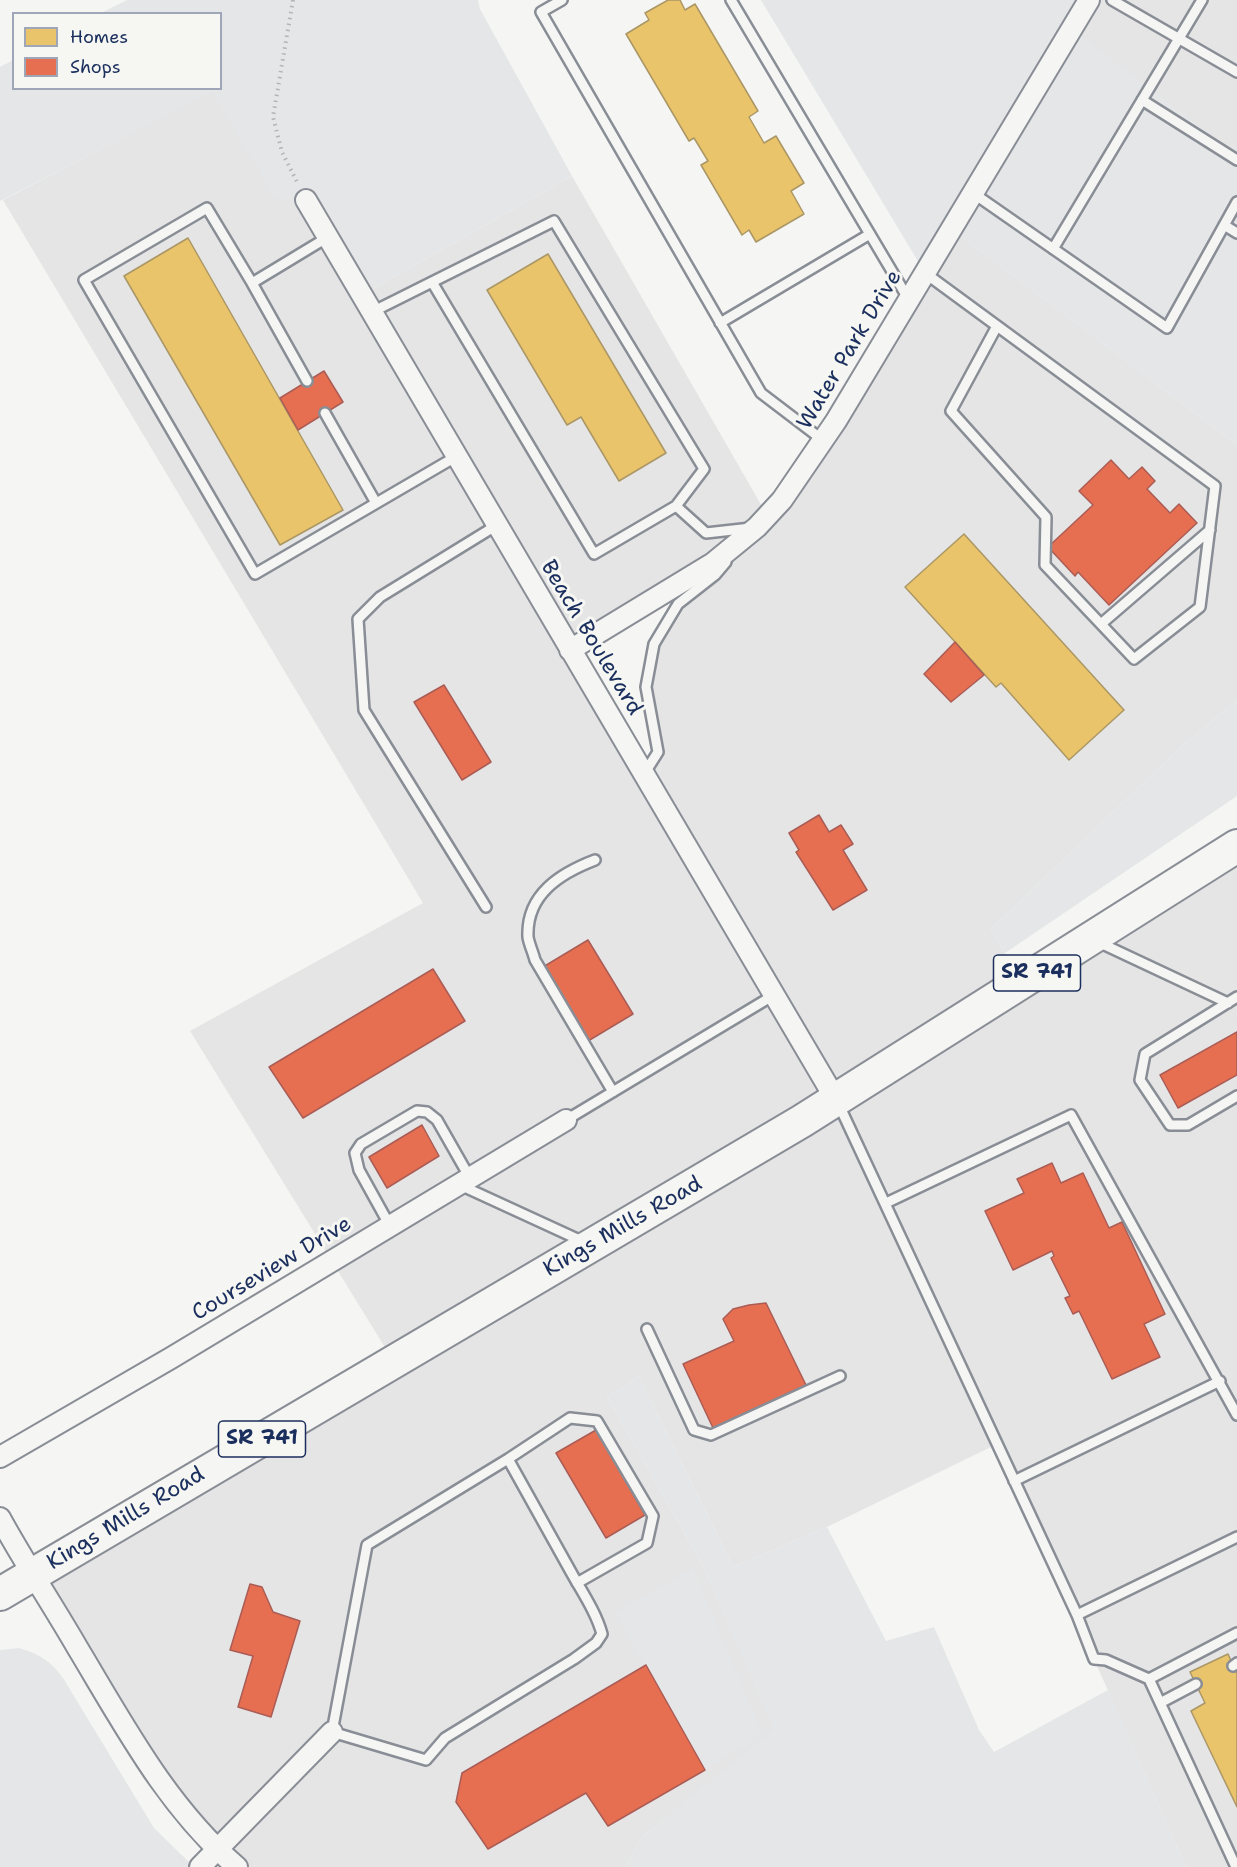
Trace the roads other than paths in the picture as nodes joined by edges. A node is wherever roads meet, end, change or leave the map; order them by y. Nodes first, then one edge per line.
1 (562, 0) edge
2 (731, 0) edge
3 (1089, 0) edge
4 (1112, 0) edge
5 (1202, 0) edge
6 (1179, 39) junction
7 (1237, 72) edge
8 (1142, 100) junction
9 (1237, 160) edge
10 (973, 193) junction
11 (306, 200) road end
12 (1237, 202) edge
13 (1224, 225) junction
14 (1237, 233) edge
15 (870, 234) junction
16 (328, 237) junction
17 (1053, 249) junction
18 (925, 273) junction
19 (432, 282) junction
20 (252, 283) junction
21 (909, 300) junction
22 (372, 312) junction
23 (720, 322) junction
24 (997, 326) junction
25 (308, 381) dead end
26 (325, 413) dead end
27 (824, 441) junction
28 (457, 456) junction
29 (376, 503) junction
30 (676, 506) junction
31 (497, 525) junction
32 (757, 527) junction
33 (1210, 530) junction
34 (1101, 624) junction
35 (570, 650) junction
36 (644, 774) junction
37 (1237, 846) edge
38 (595, 860) dead end
39 (486, 907) dead end
40 (1091, 939) junction
41 (774, 994) junction
42 (1237, 997) edge
43 (1228, 1003) junction
44 (613, 1092) junction
45 (1237, 1096) edge
46 (836, 1100) junction
47 (567, 1120) joint
48 (464, 1181) junction
49 (886, 1203) junction
50 (390, 1226) junction
51 (592, 1245) junction
52 (647, 1329) dead end
53 (840, 1376) dead end
54 (1220, 1381) junction
55 (1237, 1415) edge
56 (0, 1457) edge
57 (508, 1459) junction
58 (1014, 1481) junction
59 (0, 1518) edge
60 (1237, 1537) edge
61 (34, 1574) junction
62 (577, 1583) junction
63 (0, 1594) edge
64 (1077, 1615) junction
65 (1237, 1633) edge
66 (1149, 1679) junction
67 (1196, 1684) dead end
68 (1160, 1703) junction
69 (332, 1732) junction
70 (217, 1850) junction
71 (200, 1867) edge
72 (237, 1867) edge
73 (1236, 1867) edge

1 - 23 lane
2 - 15 lane
3 - 10 street, Water Park Drive
4 - 6 lane
5 - 6 lane
6 - 7 lane
6 - 8 lane
8 - 9 lane
8 - 17 lane
10 - 17 lane
10 - 18 street, Water Park Drive
11 - 16 street, Beach Boulevard
12 - 13 lane
13 - 14 lane
13 - 17 lane
15 - 21 lane
15 - 23 lane
16 - 20 lane
16 - 22 street, Beach Boulevard
18 - 21 street, Water Park Drive
18 - 24 lane
19 - 22 lane
19 - 30 lane
19 - 30 lane
20 - 25 lane
20 - 29 lane
21 - 27 street, Water Park Drive
22 - 28 street, Beach Boulevard
23 - 27 lane
24 - 33 lane
24 - 34 lane
26 - 29 lane
27 - 32 street, Water Park Drive
28 - 29 lane
28 - 31 street, Beach Boulevard
30 - 32 lane
31 - 35 street, Beach Boulevard
31 - 39 lane
32 - 35 street, Water Park Drive
32 - 36 lane
33 - 34 lane
33 - 34 lane
35 - 36 street, Beach Boulevard
36 - 41 street, Beach Boulevard
37 - 40 main road, Kings Mills Road / SR 741
38 - 44 lane
40 - 43 lane
40 - 46 main road, Kings Mills Road / SR 741
41 - 44 lane
41 - 46 street, Beach Boulevard
42 - 43 lane
43 - 45 lane
44 - 47 lane
46 - 49 lane
46 - 51 main road, Kings Mills Road / SR 741
47 - 48 street, Courseview Drive
48 - 50 street, Courseview Drive
48 - 50 lane
48 - 51 lane
49 - 54 lane
49 - 58 lane
50 - 56 street, Courseview Drive
51 - 61 main road, Kings Mills Road / SR 741
52 - 53 lane
54 - 55 lane
54 - 58 lane
57 - 62 lane
57 - 62 lane
57 - 69 lane
58 - 64 lane
59 - 61 street
60 - 64 lane
61 - 63 main road, Kings Mills Road / SR 741
61 - 70 street
62 - 69 lane
64 - 66 lane
65 - 66 lane
66 - 68 lane
67 - 68 lane
68 - 73 lane
69 - 70 street
70 - 71 street
70 - 72 street

